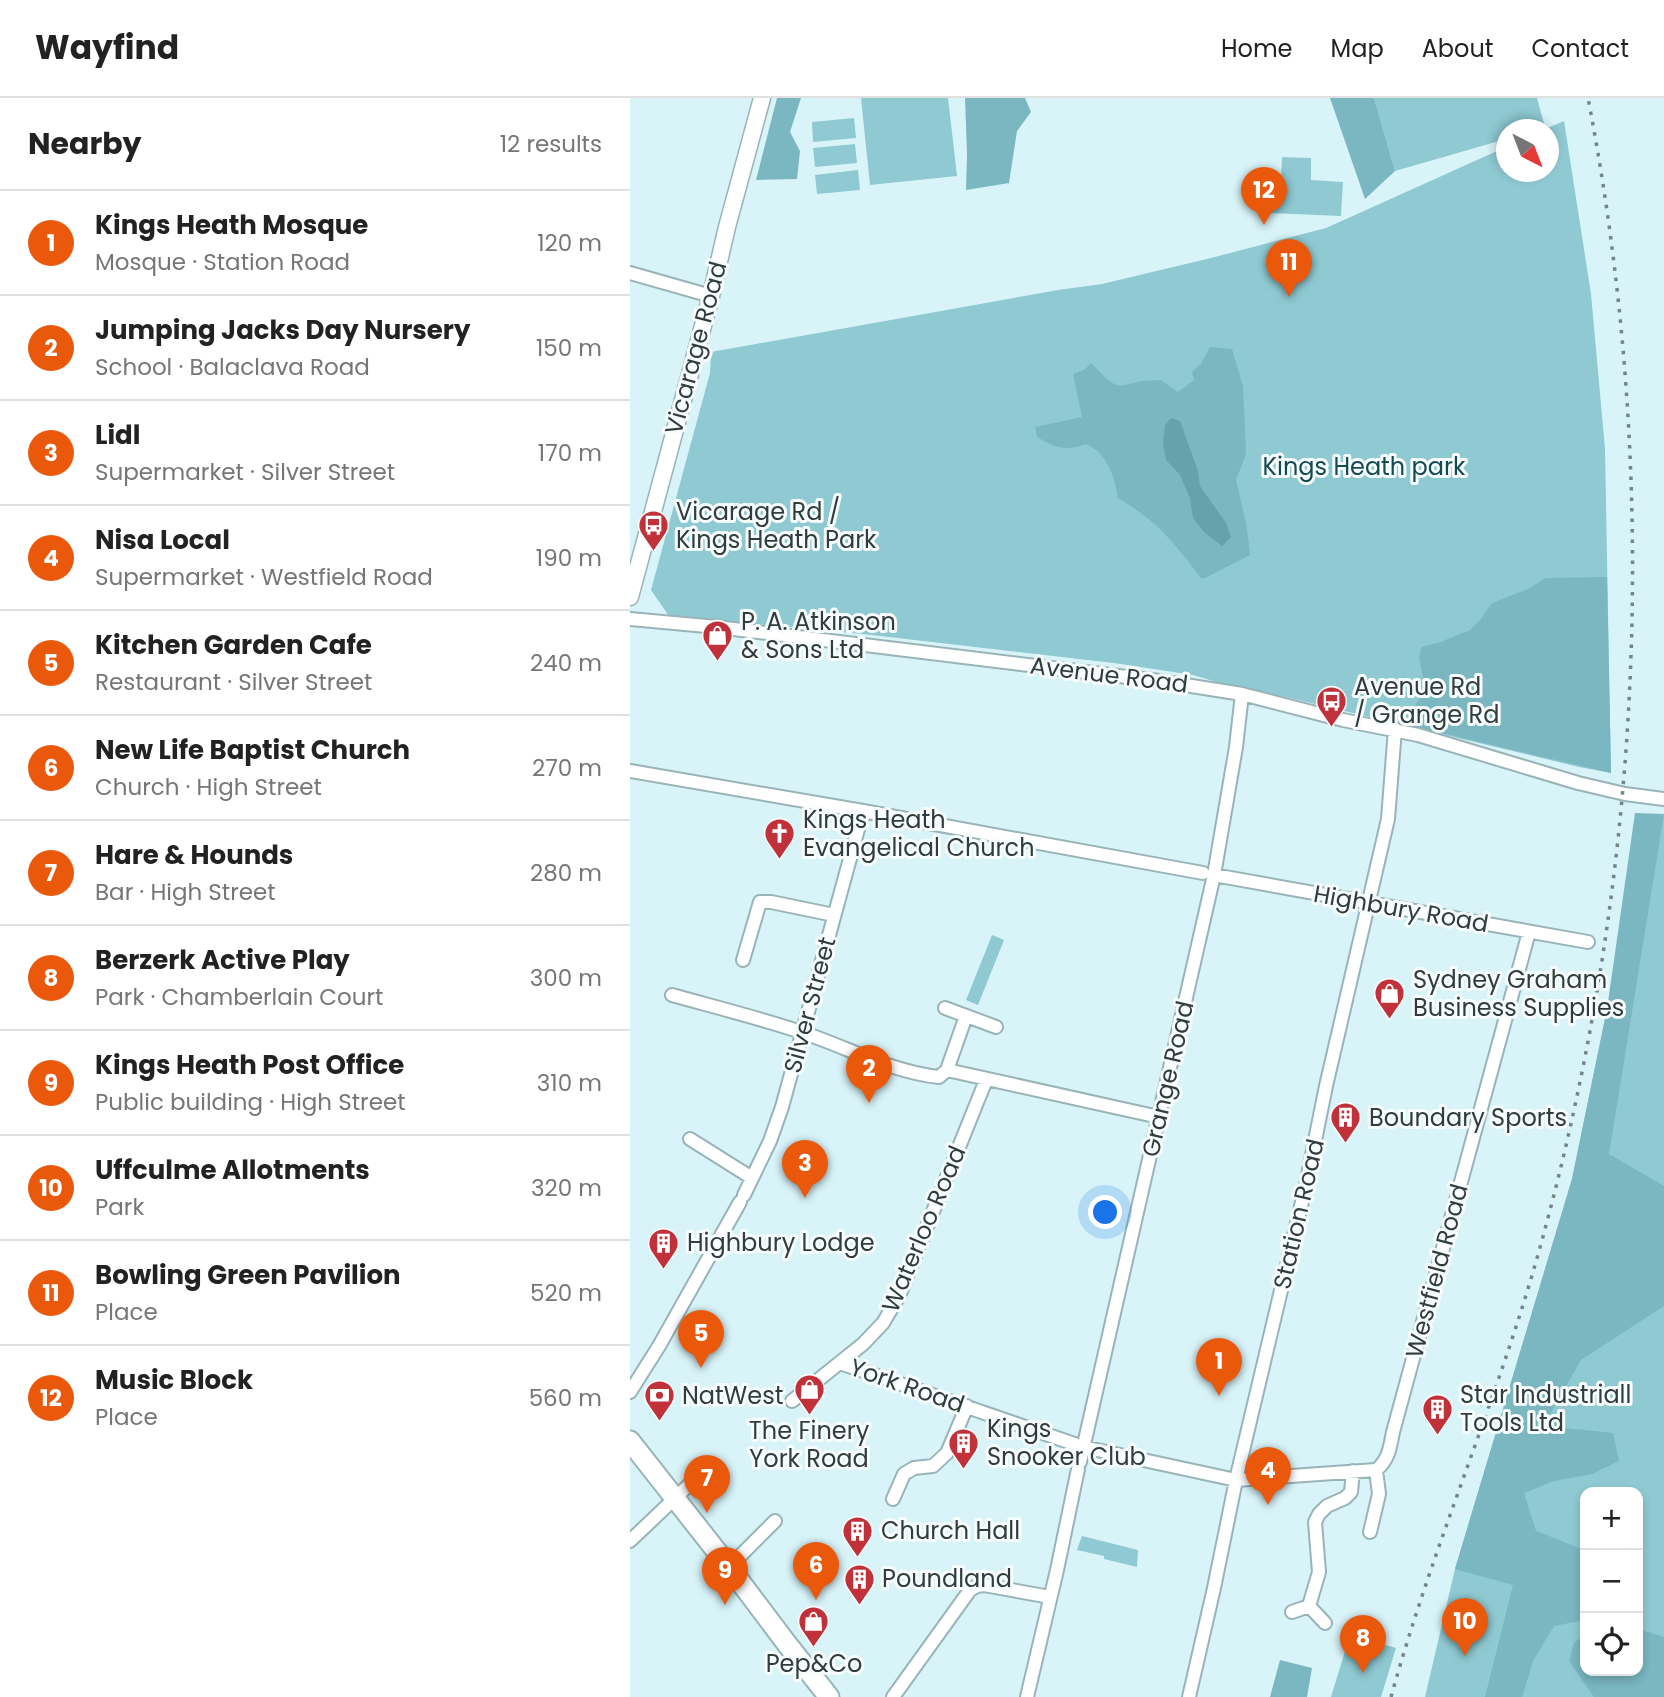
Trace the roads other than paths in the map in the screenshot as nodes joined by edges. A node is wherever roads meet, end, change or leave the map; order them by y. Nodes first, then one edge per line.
1 (762, 98) edge
2 (630, 273) edge
3 (711, 296) junction
4 (630, 597) edge
5 (630, 619) edge
6 (1242, 694) junction
7 (1395, 729) junction
8 (630, 771) edge
9 (1664, 799) edge
10 (863, 811) junction
11 (1208, 874) junction
12 (1368, 903) junction
13 (834, 915) junction
14 (1529, 932) junction
15 (1588, 942) dead end
16 (743, 960) dead end
17 (672, 995) dead end
18 (946, 1008) dead end
19 (966, 1016) junction
20 (996, 1027) dead end
21 (803, 1032) junction
22 (947, 1070) junction
23 (986, 1080) junction
24 (1159, 1117) junction
25 (690, 1139) dead end
26 (752, 1178) junction
27 (840, 1363) junction
28 (630, 1392) edge
29 (792, 1401) dead end
30 (967, 1406) junction
31 (630, 1441) edge
32 (1083, 1447) junction
33 (1376, 1470) junction
34 (1353, 1471) junction
35 (1236, 1480) junction
36 (693, 1481) dead end
37 (674, 1497) junction
38 (893, 1499) dead end
39 (775, 1521) dead end
40 (1370, 1532) dead end
41 (630, 1541) edge
42 (729, 1567) junction
43 (1050, 1597) junction
44 (1309, 1606) junction
45 (1292, 1612) dead end
46 (1325, 1623) dead end
47 (827, 1696) edge
48 (892, 1697) edge
49 (1027, 1697) edge
50 (1189, 1697) edge

1 - 3 main road, Vicarage Road
2 - 3 street
3 - 4 main road, Vicarage Road
5 - 6 street, Avenue Road
6 - 7 street, Avenue Road
6 - 11 street, Grange Road
7 - 9 street, Avenue Road
7 - 12 street, Station Road
8 - 10 street, Highbury Road
10 - 11 street, Highbury Road
10 - 13 street, Silver Street
11 - 12 street, Highbury Road
11 - 24 street, Grange Road
12 - 14 street, Highbury Road
12 - 35 street, Station Road
13 - 16 street
13 - 21 street, Silver Street
14 - 15 street, Highbury Road
14 - 33 street, Westfield Road
17 - 21 street
18 - 19 street
19 - 20 street
19 - 22 street
21 - 22 street
21 - 26 street, Silver Street
22 - 23 street
23 - 24 street
23 - 27 street, Waterloo Road
24 - 32 street, Grange Road
25 - 26 street
26 - 28 street, Silver Street
27 - 29 street, York Road
27 - 30 street, York Road
30 - 32 street, York Road
30 - 38 street
31 - 37 highway
32 - 35 street, York Road
32 - 43 street, Grange Road
33 - 34 street
33 - 40 street
34 - 35 street
34 - 44 street
35 - 50 street, Station Road
36 - 37 street
37 - 41 street
37 - 42 highway
39 - 42 street
42 - 47 highway
43 - 48 street
43 - 49 street, Grange Road
44 - 45 street
44 - 46 street

